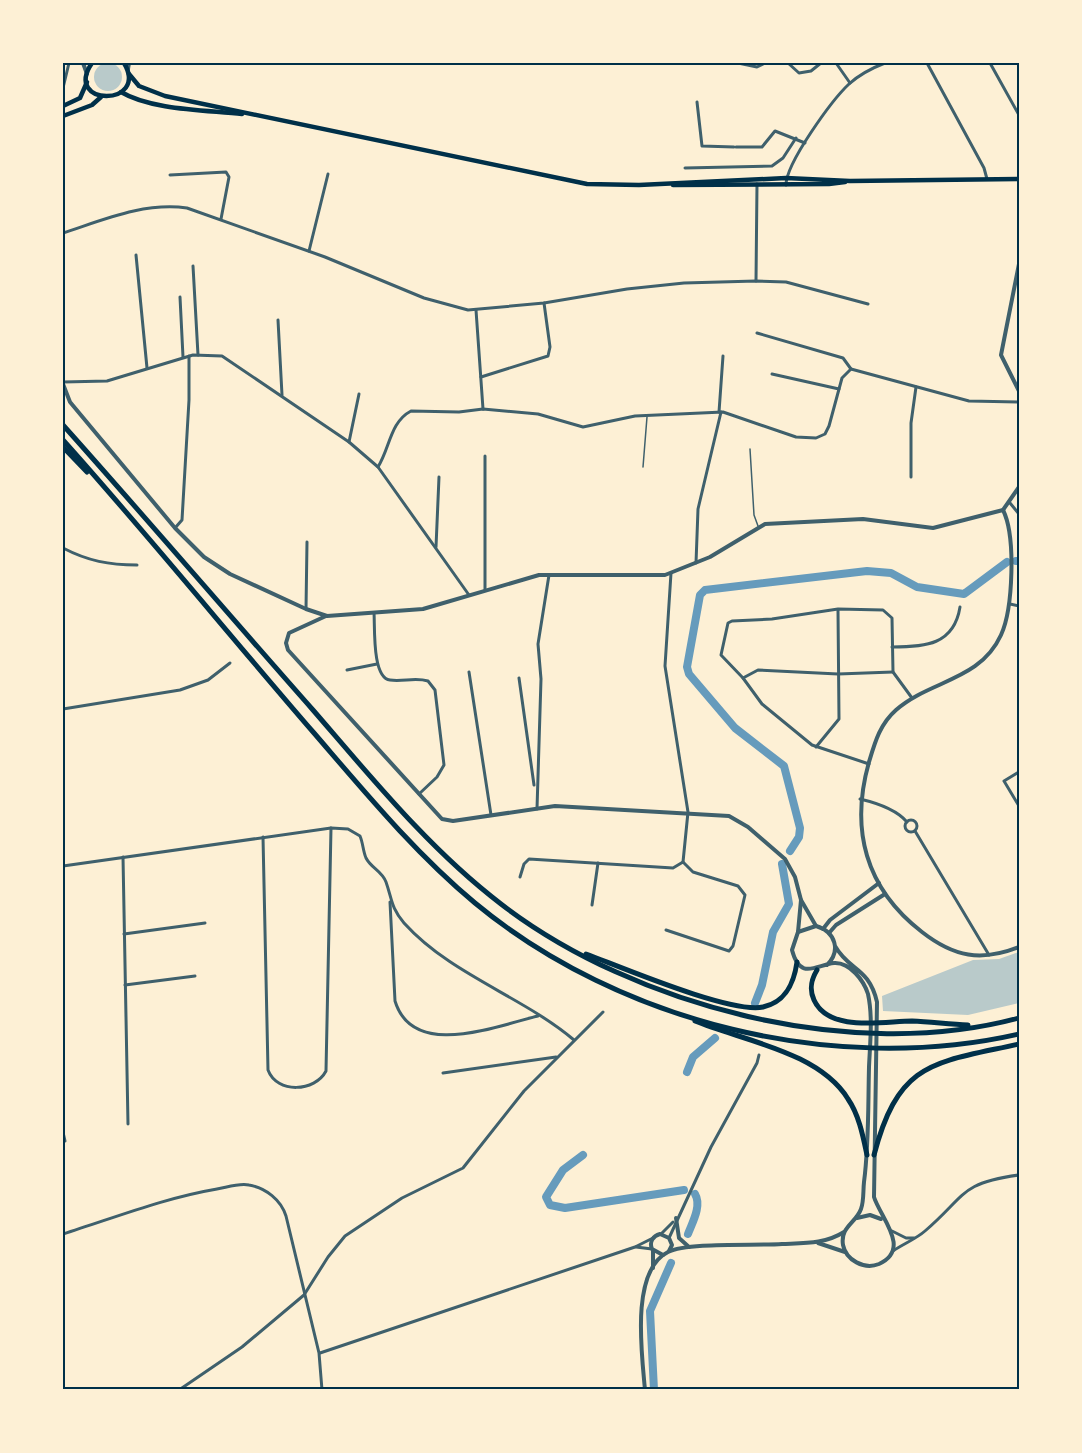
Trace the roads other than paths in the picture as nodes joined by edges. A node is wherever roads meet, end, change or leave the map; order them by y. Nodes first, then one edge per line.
1 (69, 63) edge
2 (83, 63) edge
3 (92, 63) edge
4 (124, 63) edge
5 (129, 63) edge
6 (738, 63) edge
7 (765, 63) edge
8 (788, 63) edge
9 (821, 63) edge
10 (836, 63) edge
11 (885, 63) edge
12 (927, 63) edge
13 (990, 63) edge
14 (128, 72) junction
15 (87, 74) junction
16 (87, 82) junction
17 (850, 83) junction
18 (63, 88) edge
19 (121, 92) junction
20 (101, 97) junction
21 (697, 102) dead end
22 (63, 106) edge
23 (1019, 115) edge
24 (63, 116) edge
25 (280, 119) junction
26 (796, 138) junction
27 (805, 143) junction
28 (685, 168) dead end
29 (328, 174) dead end
30 (170, 175) dead end
31 (757, 178) junction
32 (786, 178) junction
33 (987, 179) junction
34 (1019, 179) edge
35 (850, 181) junction
36 (668, 184) junction
37 (757, 185) junction
38 (786, 185) junction
39 (221, 219) junction
40 (63, 233) edge
41 (309, 251) junction
42 (136, 255) dead end
43 (1019, 264) edge
44 (193, 266) dead end
45 (756, 281) junction
46 (180, 297) dead end
47 (544, 303) junction
48 (868, 304) dead end
49 (476, 310) junction
50 (278, 320) dead end
51 (757, 333) dead end
52 (198, 355) junction
53 (189, 356) junction
54 (723, 356) dead end
55 (183, 357) junction
56 (147, 368) junction
57 (851, 369) junction
58 (772, 374) dead end
59 (481, 377) junction
60 (63, 383) edge
61 (916, 387) junction
62 (839, 389) junction
63 (1019, 391) edge
64 (359, 394) dead end
65 (282, 395) junction
66 (1019, 402) edge
67 (483, 409) junction
68 (720, 412) junction
69 (647, 416) junction
70 (63, 425) edge
71 (63, 440) edge
72 (349, 442) junction
73 (63, 447) edge
74 (750, 449) dead end
75 (485, 456) dead end
76 (378, 467) junction
77 (643, 467) dead end
78 (439, 477) dead end
79 (911, 477) dead end
80 (1019, 487) edge
81 (1010, 503) junction
82 (1004, 510) junction
83 (1019, 514) edge
84 (758, 526) junction
85 (175, 528) junction
86 (307, 542) dead end
87 (154, 545) junction
88 (63, 548) edge
89 (436, 549) junction
90 (696, 563) junction
91 (137, 565) dead end
92 (671, 573) junction
93 (549, 574) junction
94 (485, 590) junction
95 (469, 595) junction
96 (1010, 604) junction
97 (1019, 606) edge
98 (960, 607) dead end
99 (306, 609) junction
100 (838, 609) junction
101 (374, 613) junction
102 (327, 616) junction
103 (892, 647) junction
104 (230, 663) dead end
105 (377, 664) junction
106 (347, 670) dead end
107 (469, 672) dead end
108 (893, 672) junction
109 (838, 674) junction
110 (519, 678) dead end
111 (743, 678) junction
112 (912, 698) junction
113 (63, 709) edge
114 (816, 747) junction
115 (869, 764) junction
116 (1019, 772) edge
117 (535, 790) junction
118 (418, 795) junction
119 (860, 799) junction
120 (1019, 806) edge
121 (537, 809) junction
122 (688, 812) junction
123 (491, 816) junction
124 (906, 822) junction
125 (331, 828) junction
126 (915, 831) junction
127 (263, 837) junction
128 (123, 857) junction
129 (683, 862) junction
130 (598, 863) junction
131 (63, 866) edge
132 (520, 877) dead end
133 (879, 883) junction
134 (885, 894) junction
135 (801, 900) junction
136 (390, 902) junction
137 (592, 905) dead end
138 (205, 923) dead end
139 (816, 926) junction
140 (824, 928) junction
141 (666, 930) dead end
142 (798, 932) junction
143 (829, 933) junction
144 (124, 934) junction
145 (565, 946) junction
146 (835, 946) junction
147 (1019, 947) edge
148 (990, 956) junction
149 (797, 962) junction
150 (827, 965) junction
151 (817, 970) junction
152 (195, 976) dead end
153 (125, 985) junction
154 (663, 1008) junction
155 (603, 1012) dead end
156 (540, 1016) junction
157 (1019, 1018) edge
158 (1002, 1023) junction
159 (1019, 1034) edge
160 (574, 1040) junction
161 (1019, 1044) edge
162 (759, 1055) dead end
163 (557, 1056) junction
164 (443, 1073) dead end
165 (128, 1124) dead end
166 (63, 1131) edge
167 (65, 1141) dead end
168 (871, 1155) junction
169 (1019, 1175) edge
170 (676, 1218) junction
171 (856, 1218) junction
172 (884, 1220) junction
173 (892, 1231) junction
174 (844, 1232) junction
175 (63, 1234) edge
176 (660, 1234) junction
177 (653, 1238) junction
178 (916, 1238) junction
179 (670, 1240) junction
180 (818, 1243) junction
181 (635, 1247) junction
182 (690, 1247) junction
183 (652, 1250) junction
184 (669, 1251) junction
185 (846, 1252) junction
186 (891, 1252) junction
187 (663, 1255) junction
188 (653, 1268) junction
189 (304, 1295) junction
190 (319, 1353) junction
191 (179, 1390) edge
192 (322, 1390) edge
193 (645, 1390) edge

1 - 18 street
2 - 15 street
3 - 15 main road
4 - 14 main road
5 - 14 street
6 - 7 street
8 - 9 street
10 - 17 street
11 - 17 street
12 - 33 street
13 - 23 street
14 - 19 main road
14 - 25 main road
15 - 16 main road
16 - 20 main road
16 - 22 main road
17 - 27 street
19 - 20 main road
19 - 25 main road
20 - 24 main road
21 - 26 street
25 - 36 main road
26 - 27 street
26 - 28 street
27 - 32 street
29 - 41 street
30 - 39 street
31 - 32 main road
31 - 36 main road
31 - 37 street
32 - 35 main road
32 - 38 street
33 - 34 main road
33 - 35 main road
35 - 38 main road
36 - 37 main road
37 - 38 main road
37 - 45 street
39 - 40 street
39 - 41 street
41 - 49 street
42 - 56 street
43 - 63 street
44 - 52 street
45 - 47 street
45 - 48 street
46 - 55 street
47 - 49 street
47 - 59 street
49 - 59 street
50 - 65 street
51 - 57 street
52 - 53 street
52 - 65 street
53 - 55 street
53 - 85 street
54 - 68 street
55 - 56 street
56 - 60 street
57 - 61 street
57 - 62 street
58 - 62 street
59 - 67 street
60 - 85 street
61 - 66 street
61 - 79 street
62 - 68 street
64 - 72 street
65 - 72 street
67 - 69 street
67 - 76 street
68 - 69 street
68 - 90 street
69 - 77 lane
70 - 145 highway
71 - 87 highway
72 - 76 street
73 - 87 highway
74 - 84 lane
75 - 94 street
76 - 89 street
78 - 89 street
80 - 81 street
81 - 82 street
81 - 83 street
82 - 84 street
82 - 96 street
84 - 90 street
85 - 99 street
86 - 99 street
87 - 154 highway
88 - 91 street
89 - 95 street
90 - 92 street
92 - 93 street
92 - 122 street
93 - 94 street
93 - 117 street
94 - 95 street
95 - 101 street
96 - 97 street
96 - 112 street
98 - 103 street
99 - 102 street
100 - 103 street
100 - 109 street
100 - 111 street
101 - 102 street
101 - 105 street
102 - 118 street
103 - 108 street
104 - 113 street
105 - 106 street
105 - 118 street
107 - 123 street
108 - 109 street
108 - 112 street
109 - 111 street
109 - 114 street
110 - 117 street
111 - 114 street
112 - 115 street
114 - 115 street
115 - 119 street
116 - 120 street
117 - 121 street
118 - 123 street
119 - 124 street
119 - 133 street
121 - 122 street
121 - 123 street
122 - 129 street
122 - 135 street
124 - 126 street
124 - 126 street
125 - 127 street
125 - 127 street
125 - 136 street
126 - 148 street
127 - 128 street
128 - 131 street
128 - 144 street
129 - 130 street
129 - 141 street
130 - 132 street
130 - 137 street
133 - 134 street
133 - 140 street
134 - 143 street
134 - 148 street
135 - 139 street
135 - 142 street
136 - 156 street
136 - 156 street
138 - 144 street
139 - 140 street
139 - 142 street
140 - 143 street
142 - 149 street
143 - 146 street
144 - 153 street
145 - 149 highway
145 - 158 highway
146 - 150 street
146 - 168 street
147 - 148 street
149 - 151 street
150 - 151 street
150 - 168 street
151 - 158 highway
152 - 153 street
153 - 165 street
154 - 159 highway
154 - 168 highway
155 - 160 street
156 - 160 street
157 - 158 highway
160 - 163 street
161 - 168 highway
162 - 170 street
163 - 164 street
163 - 189 street
166 - 167 street
168 - 171 street
168 - 172 street
169 - 178 street
170 - 176 street
170 - 179 street
170 - 182 street
171 - 172 street
171 - 174 street
172 - 173 street
173 - 178 street
173 - 186 street
174 - 180 street
174 - 185 street
175 - 189 street
176 - 177 street
176 - 179 street
177 - 181 street
177 - 183 street
178 - 186 street
179 - 182 street
179 - 184 street
180 - 182 street
180 - 185 street
181 - 183 street
181 - 190 street
182 - 184 street
183 - 187 street
183 - 188 street
184 - 187 street
185 - 186 street
187 - 188 street
188 - 193 street
189 - 190 street
189 - 191 street
190 - 192 street

